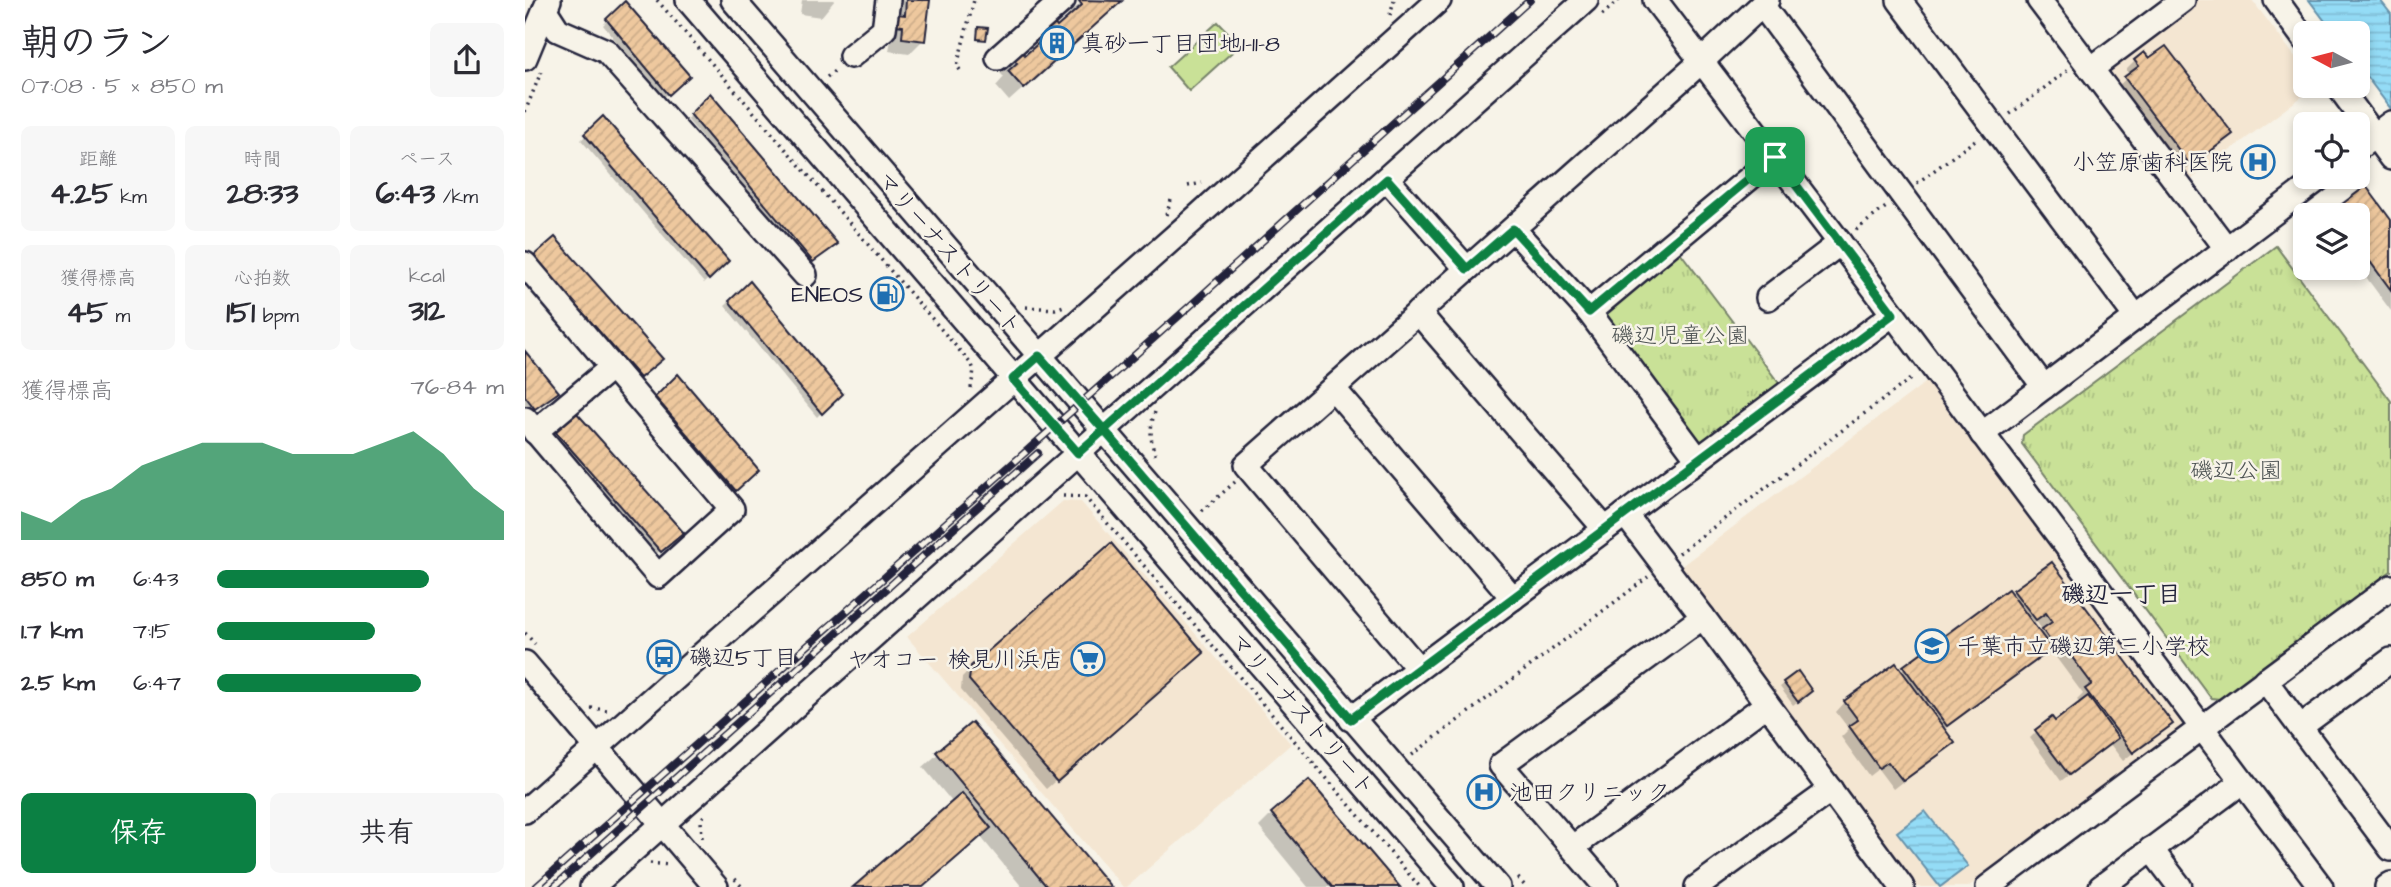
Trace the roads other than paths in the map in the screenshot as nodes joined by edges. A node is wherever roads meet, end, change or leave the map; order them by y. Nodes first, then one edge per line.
1 (688, 0) edge
2 (733, 0) edge
3 (888, 0) edge
4 (1063, 0) edge
5 (1586, 0) edge
6 (1655, 0) edge
7 (1899, 0) edge
8 (2039, 0) edge
9 (2182, 0) edge
10 (2276, 0) edge
11 (1765, 2) edge
12 (1429, 3) edge
13 (547, 5) edge
14 (2293, 23) edge
15 (525, 58) edge
16 (998, 58) dead end
17 (1702, 61) junction
18 (844, 62) road end
19 (2087, 64) junction
20 (2347, 98) edge
21 (2374, 136) edge
22 (1775, 157) junction
23 (2391, 158) edge
24 (1387, 179) junction
25 (2320, 189) edge
26 (1513, 229) junction
27 (1847, 237) junction
28 (2227, 249) junction
29 (1467, 269) junction
30 (527, 270) edge
31 (805, 275) dead end
32 (1769, 298) dead end
33 (1418, 312) junction
34 (1589, 312) junction
35 (1893, 314) junction
36 (2137, 317) junction
37 (1039, 356) junction
38 (612, 367) junction
39 (1013, 379) junction
40 (2044, 387) junction
41 (1332, 388) junction
42 (530, 425) edge
43 (1104, 430) junction
44 (1982, 433) junction
45 (1078, 453) junction
46 (1698, 459) junction
47 (1625, 514) junction
48 (1605, 529) junction
49 (2391, 587) edge
50 (1513, 598) junction
51 (1703, 617) junction
52 (534, 658) edge
53 (2391, 660) edge
54 (1419, 668) junction
55 (2265, 680) junction
56 (533, 689) edge
57 (1767, 704) junction
58 (1351, 719) junction
59 (2201, 727) junction
60 (2300, 727) junction
61 (597, 746) junction
62 (2242, 782) junction
63 (1831, 790) junction
64 (525, 811) edge
65 (662, 824) junction
66 (1573, 848) junction
67 (2151, 849) junction
68 (2391, 849) edge
69 (1891, 883) edge
70 (592, 887) edge
71 (716, 887) edge
72 (1452, 887) edge
73 (1498, 887) edge
74 (1606, 887) edge
75 (1697, 887) edge
76 (1989, 887) edge
77 (2101, 887) edge
78 (2179, 887) edge
79 (2321, 887) edge

1 - 39 street, マリーナストリート
2 - 37 street, マリーナストリート
3 - 18 street
4 - 16 street
5 - 24 street
6 - 17 street
7 - 36 street
8 - 19 street
9 - 19 street
10 - 14 street
11 - 17 street
11 - 40 street
12 - 37 street
13 - 15 street
13 - 31 street
17 - 22 street
17 - 26 street
19 - 28 street
20 - 21 street
21 - 23 street
22 - 27 street
22 - 34 street
24 - 29 street
24 - 43 street
25 - 28 street
26 - 29 street
26 - 34 street
27 - 32 street
27 - 35 street
28 - 36 street
29 - 33 street
30 - 38 street
33 - 41 street
33 - 48 street
34 - 46 street
35 - 44 street
35 - 46 street
36 - 40 street
37 - 39 street
37 - 43 street, マリーナストリート
38 - 42 street
38 - 42 street
39 - 45 street, マリーナストリート
39 - 61 street
40 - 44 street
41 - 50 street
41 - 54 street
43 - 45 street
43 - 58 street, マリーナストリート
44 - 59 street
45 - 65 street
45 - 72 street, マリーナストリート
46 - 47 street
47 - 48 street
47 - 51 street
48 - 50 street
49 - 55 street
50 - 54 street
51 - 57 street
51 - 66 street
52 - 56 street
53 - 60 street
54 - 58 street
55 - 59 street
55 - 60 street
56 - 61 street
57 - 63 street
57 - 66 street
58 - 73 street, マリーナストリート
59 - 62 street
59 - 76 street
60 - 68 street
61 - 64 street
61 - 65 street
62 - 67 street
62 - 79 street
63 - 69 street
63 - 75 street
65 - 70 street
65 - 71 street
66 - 74 street
67 - 77 street
67 - 78 street

